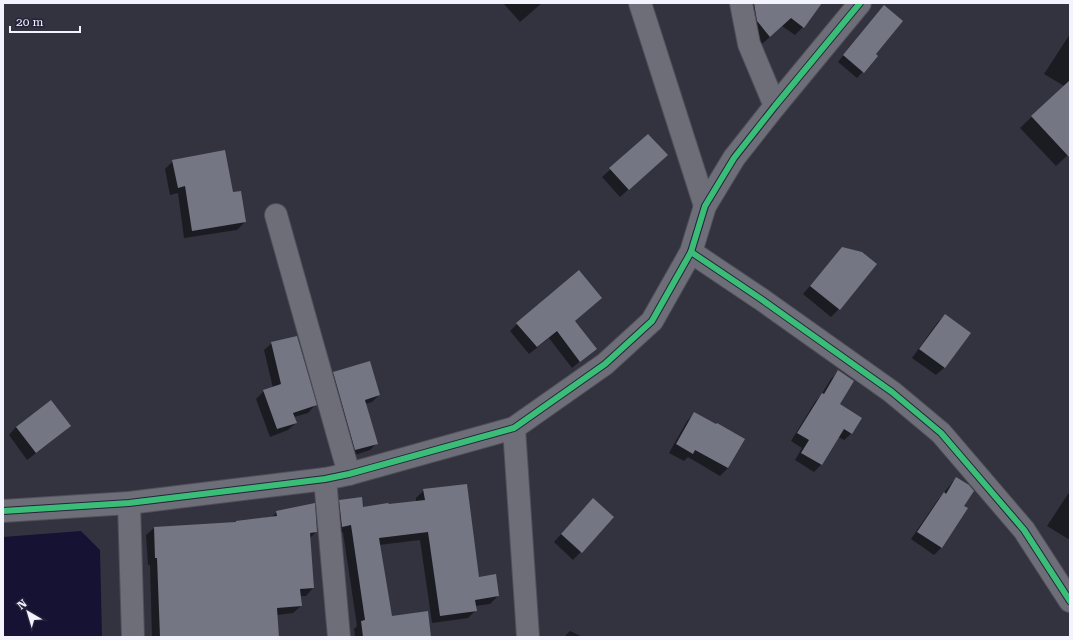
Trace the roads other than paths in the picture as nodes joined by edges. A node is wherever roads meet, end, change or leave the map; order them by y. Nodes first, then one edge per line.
1 (640, 3) edge
2 (741, 3) edge
3 (860, 3) edge
4 (775, 106) junction
5 (705, 206) junction
6 (276, 215) dead end
7 (692, 252) junction
8 (514, 428) junction
9 (349, 474) junction
10 (325, 479) junction
11 (129, 504) junction
12 (3, 511) edge
13 (1070, 601) edge
14 (133, 637) edge
15 (339, 637) edge
16 (528, 637) edge

1 - 5 street
2 - 4 street
3 - 4 street
4 - 5 street
5 - 7 street
6 - 9 street
7 - 8 street
7 - 13 street
8 - 9 street
8 - 16 street
9 - 10 street
10 - 11 street
10 - 15 street
11 - 12 street
11 - 14 street

